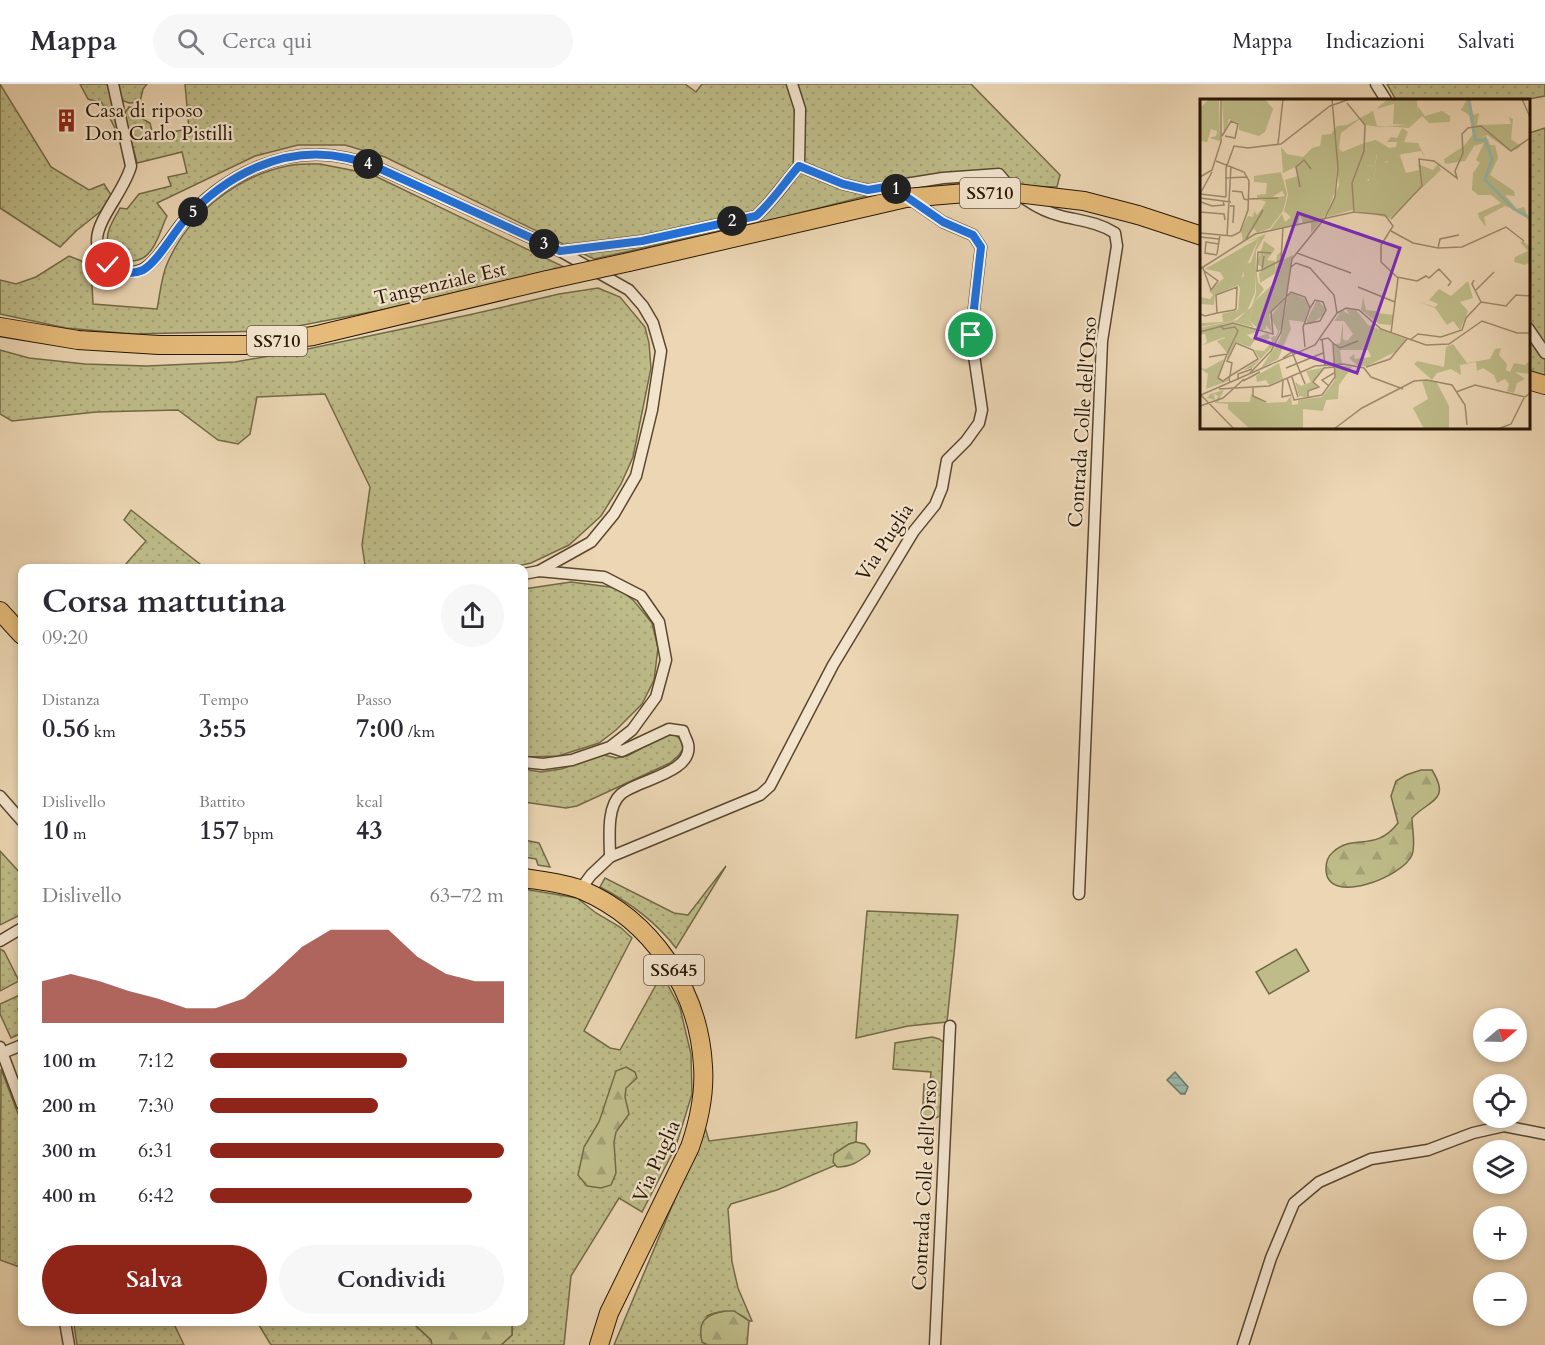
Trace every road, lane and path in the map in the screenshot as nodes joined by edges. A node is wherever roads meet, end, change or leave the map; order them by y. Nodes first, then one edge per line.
1 (113, 84) edge
2 (792, 84) edge
3 (1376, 84) edge
4 (1385, 99) edge
5 (799, 166) junction
6 (891, 186) junction
7 (1200, 235) edge
8 (560, 251) junction
9 (1, 327) edge
10 (1530, 331) edge
11 (1545, 352) edge
12 (1530, 381) edge
13 (1545, 385) edge
14 (539, 571) junction
15 (528, 573) edge
16 (0, 611) edge
17 (18, 628) edge
18 (610, 747) junction
19 (528, 762) edge
20 (0, 796) edge
21 (18, 816) edge
22 (610, 857) junction
23 (528, 879) edge
24 (580, 890) junction
25 (1079, 894) dead end
26 (18, 930) edge
27 (0, 941) edge
28 (950, 1026) dead end
29 (18, 1047) edge
30 (1, 1051) edge
31 (18, 1095) edge
32 (1545, 1134) edge
33 (66, 1326) edge
34 (69, 1345) edge
35 (599, 1345) edge
36 (935, 1345) edge
37 (1244, 1345) edge

1 - 8 street
2 - 5 street
3 - 4 street
5 - 6 street, Contrada Colle dell'Orso
5 - 8 street
6 - 22 street, Via Puglia
6 - 25 street, Contrada Colle dell'Orso
7 - 9 main road, Tangenziale Est / SS710, bridge
8 - 14 street
10 - 11 street
12 - 13 main road
14 - 15 street
14 - 18 street
16 - 17 main road
18 - 19 street
18 - 22 street
20 - 21 street
22 - 24 street, Via Puglia
23 - 24 main road, Via Puglia / SS645
24 - 35 main road, Via Puglia / SS645
26 - 27 street
28 - 36 street, Contrada Colle dell'Orso
29 - 30 street
30 - 31 street
32 - 37 street
33 - 34 street

